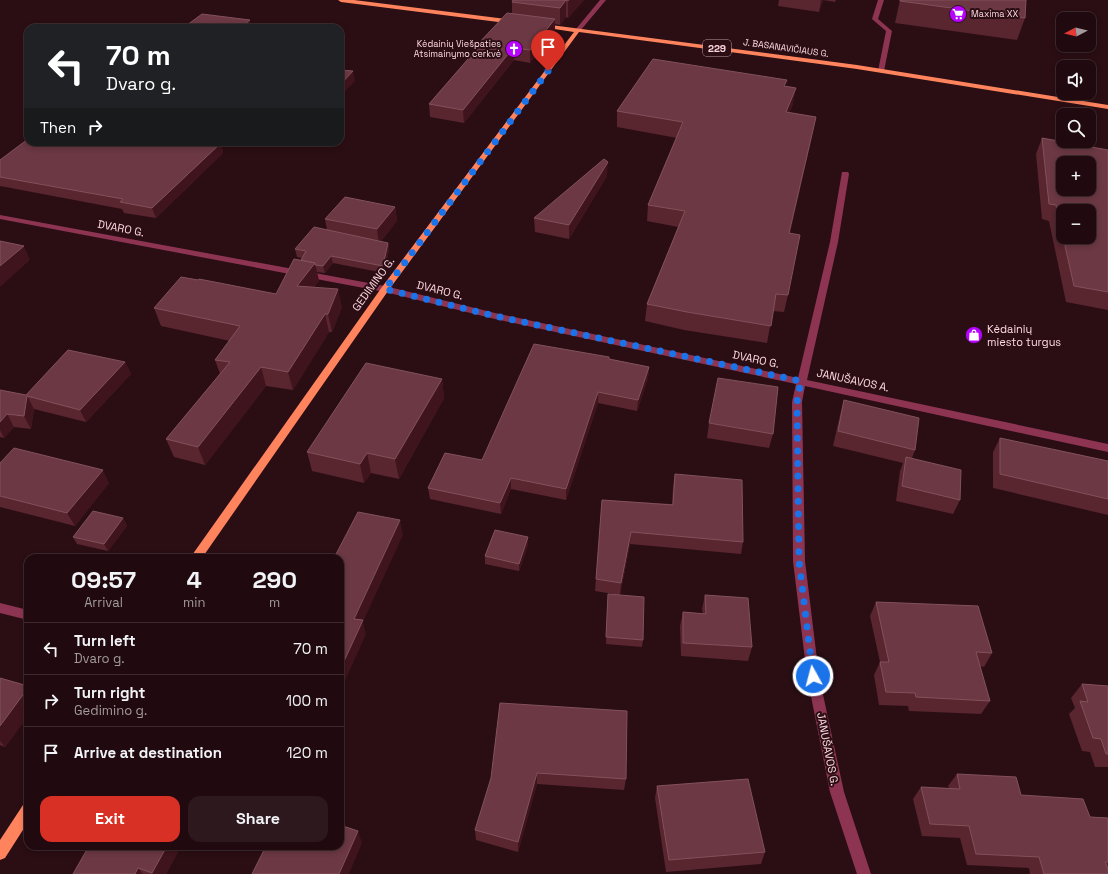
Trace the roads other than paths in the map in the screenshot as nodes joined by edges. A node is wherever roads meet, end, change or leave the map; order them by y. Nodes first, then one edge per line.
1 (341, 0) edge
2 (603, 0) edge
3 (881, 0) edge
4 (519, 22) edge
5 (538, 25) edge
6 (578, 30) junction
7 (881, 71) junction
8 (1108, 107) edge
9 (845, 174) dead end
10 (0, 217) edge
11 (385, 289) junction
12 (801, 381) junction
13 (1108, 448) edge
14 (199, 554) edge
15 (0, 608) edge
16 (24, 615) edge
17 (24, 816) edge
18 (0, 853) edge
19 (864, 874) edge

1 - 4 main road
2 - 6 street
3 - 7 street
5 - 6 main road, J. BASANAVIČIAUS G. / 229
6 - 7 main road, J. BASANAVIČIAUS G. / 229
6 - 11 main road, GEDIMINO G.
7 - 8 main road, J. BASANAVIČIAUS G. / 229
9 - 12 street, JANUŠAVOS A.
10 - 11 street, DVARO G.
11 - 12 street, DVARO G.
11 - 14 main road, GEDIMINO G.
12 - 13 street, JANUŠAVOS A.
12 - 19 street, JANUŠAVOS G.
15 - 16 street
17 - 18 main road

